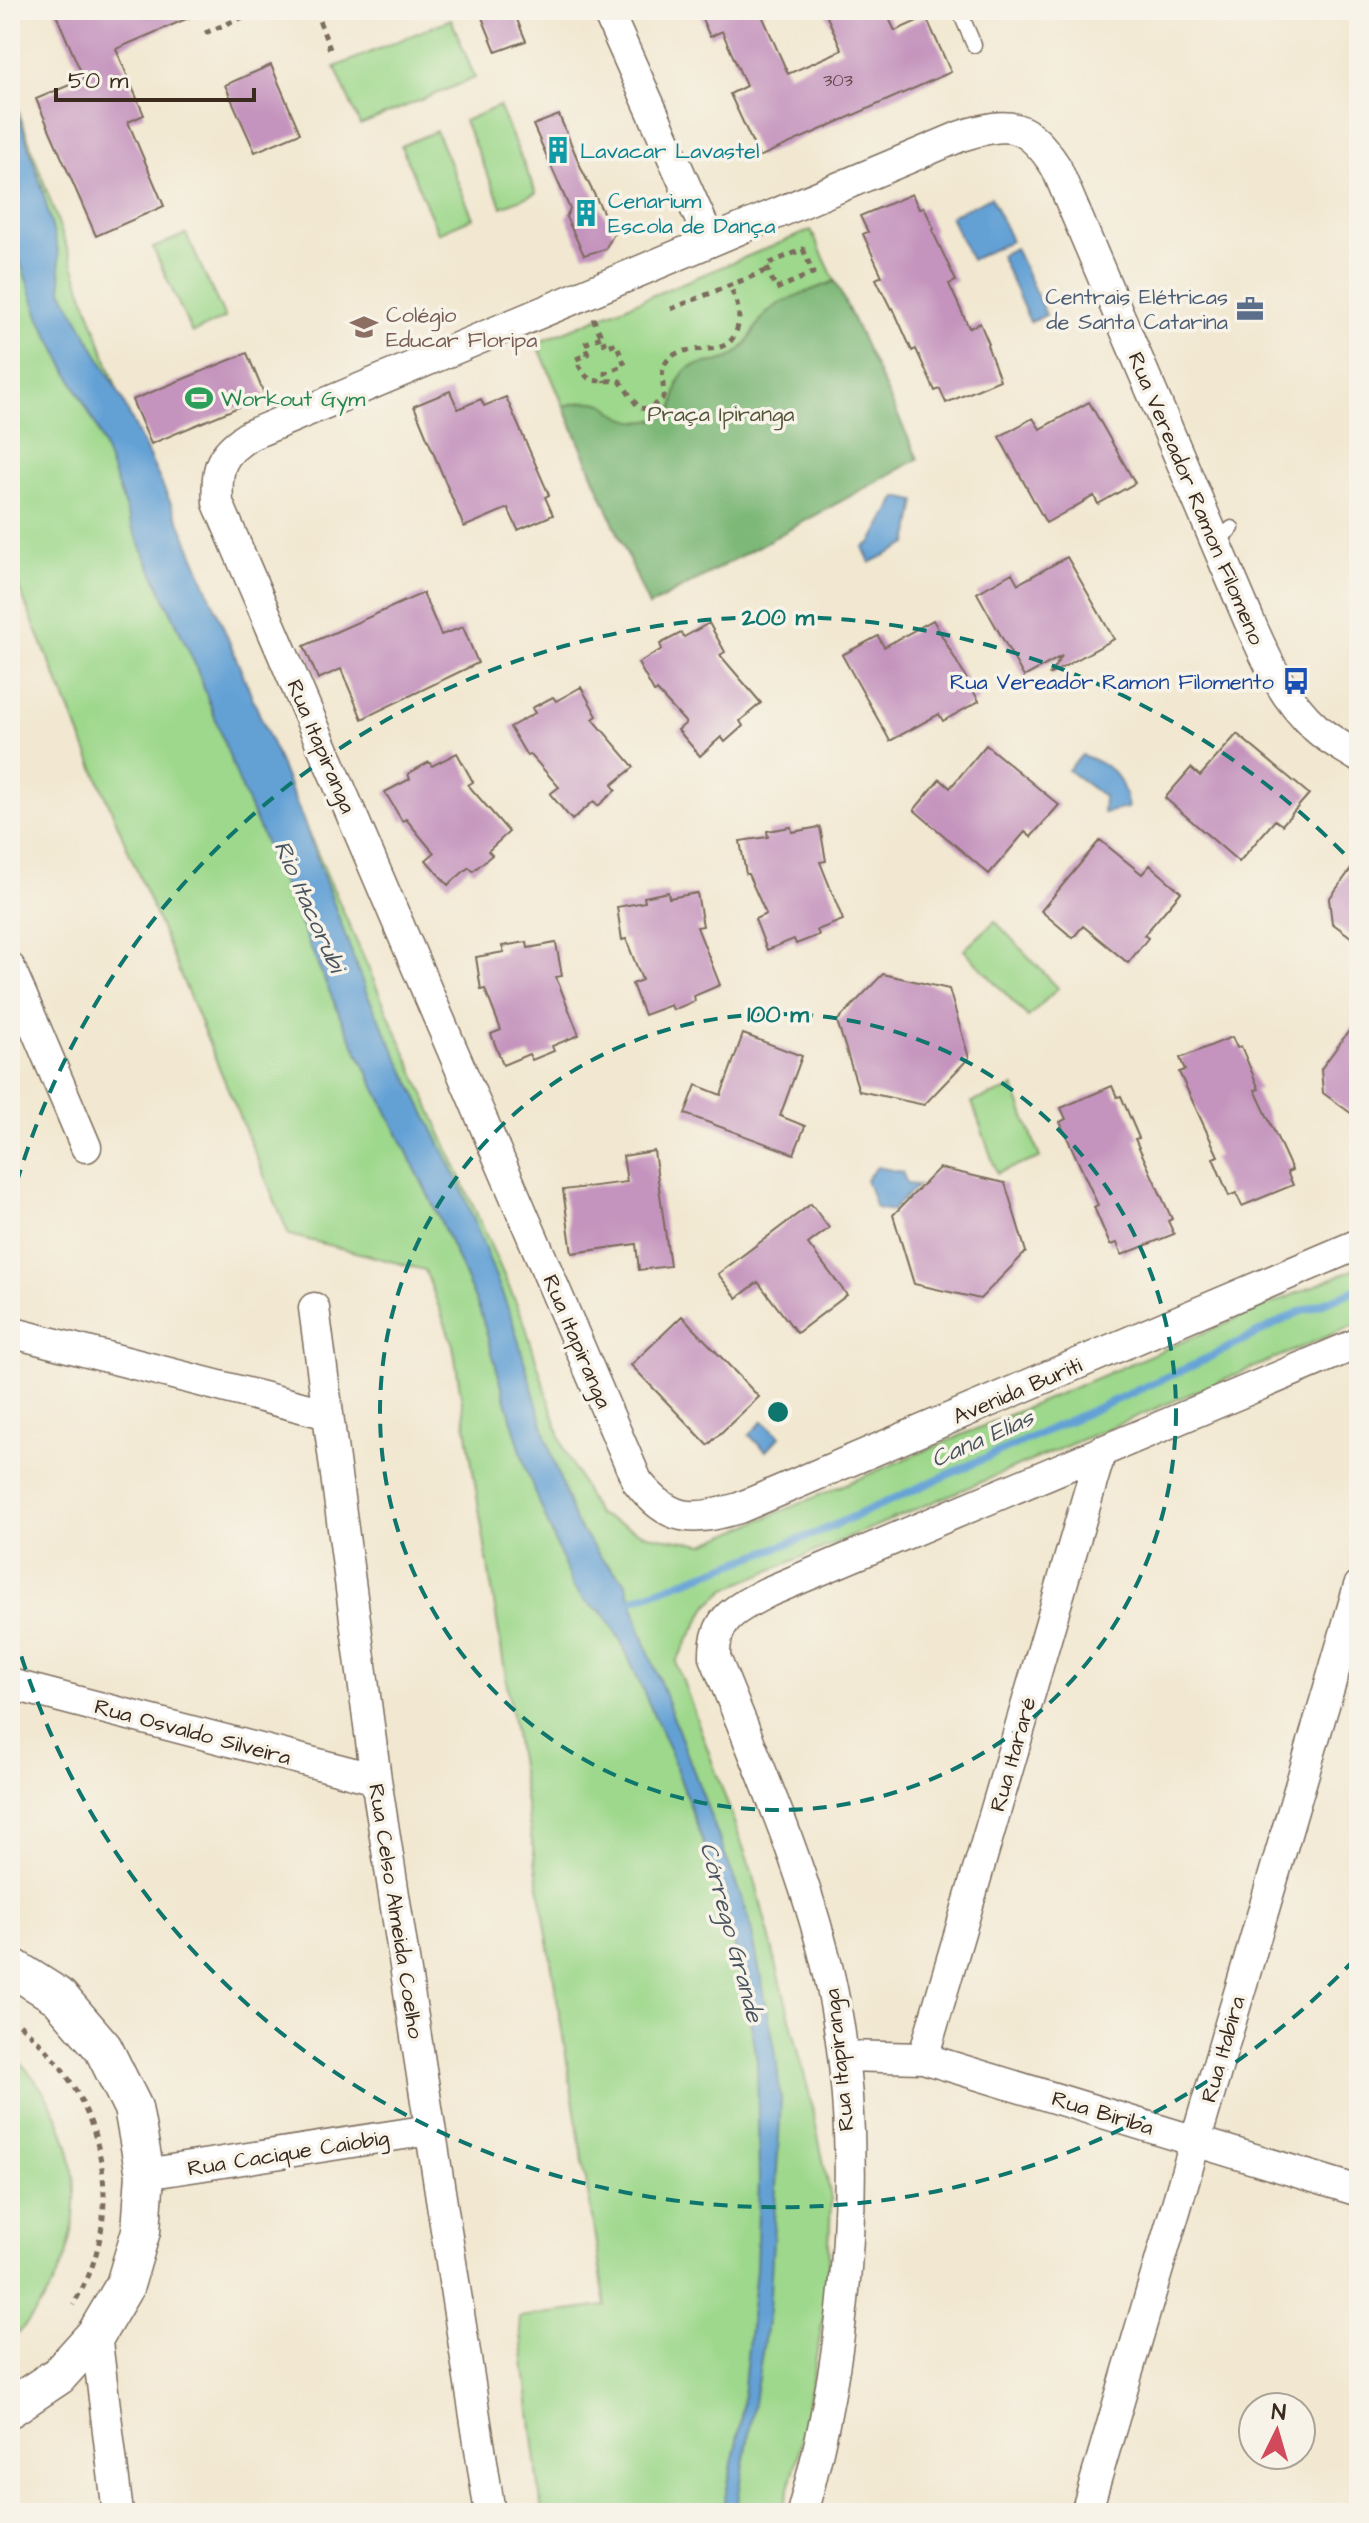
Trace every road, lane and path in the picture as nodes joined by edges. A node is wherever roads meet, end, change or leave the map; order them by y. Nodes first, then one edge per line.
1 (260, 10) edge
2 (315, 10) edge
3 (607, 10) edge
4 (959, 10) edge
5 (205, 33) dead end
6 (974, 45) dead end
7 (330, 49) dead end
8 (710, 241) junction
9 (768, 270) junction
10 (730, 286) junction
11 (671, 309) dead end
12 (605, 382) junction
13 (1359, 757) edge
14 (10, 968) edge
15 (21, 1016) edge
16 (86, 1147) dead end
17 (1359, 1244) edge
18 (314, 1308) dead end
19 (10, 1332) edge
20 (1359, 1343) edge
21 (328, 1414) junction
22 (1101, 1451) junction
23 (670, 1512) joint
24 (1359, 1586) edge
25 (10, 1684) edge
26 (376, 1779) junction
27 (10, 1966) edge
28 (10, 2017) edge
29 (843, 2056) junction
30 (923, 2058) junction
31 (430, 2130) junction
32 (1196, 2141) junction
33 (145, 2174) junction
34 (1359, 2191) edge
35 (82, 2325) junction
36 (10, 2408) edge
37 (118, 2513) edge
38 (490, 2513) edge
39 (802, 2513) edge
40 (1086, 2513) edge

1 - 5 path
2 - 7 path
3 - 8 street
4 - 6 lane
8 - 13 street, Rua Vereador Ramon Filomeno
8 - 23 street, Rua Itapiranga
9 - 9 path
9 - 10 path
10 - 11 path
10 - 12 path
12 - 12 path
14 - 15 street
15 - 16 street
17 - 23 street, Avenida Buriti
18 - 21 street, Rua Celso Almeida Coelho
19 - 21 street
20 - 22 street
21 - 26 street, Rua Celso Almeida Coelho
22 - 29 street, Rua Itapiranga
22 - 30 street, Rua Itararé
24 - 32 street, Rua Itabira
25 - 26 street, Rua Osvaldo Silveira
26 - 31 street, Rua Celso Almeida Coelho
27 - 33 street
28 - 35 path
29 - 30 street, Rua Biriba
29 - 39 street, Rua Itapiranga
30 - 32 street, Rua Biriba
31 - 33 street, Rua Cacique Caiobig
31 - 38 street, Rua Celso Almeida Coelho
32 - 34 street, Rua Biriba
32 - 40 street, Rua Itabira
33 - 35 street
35 - 36 street
35 - 37 street

